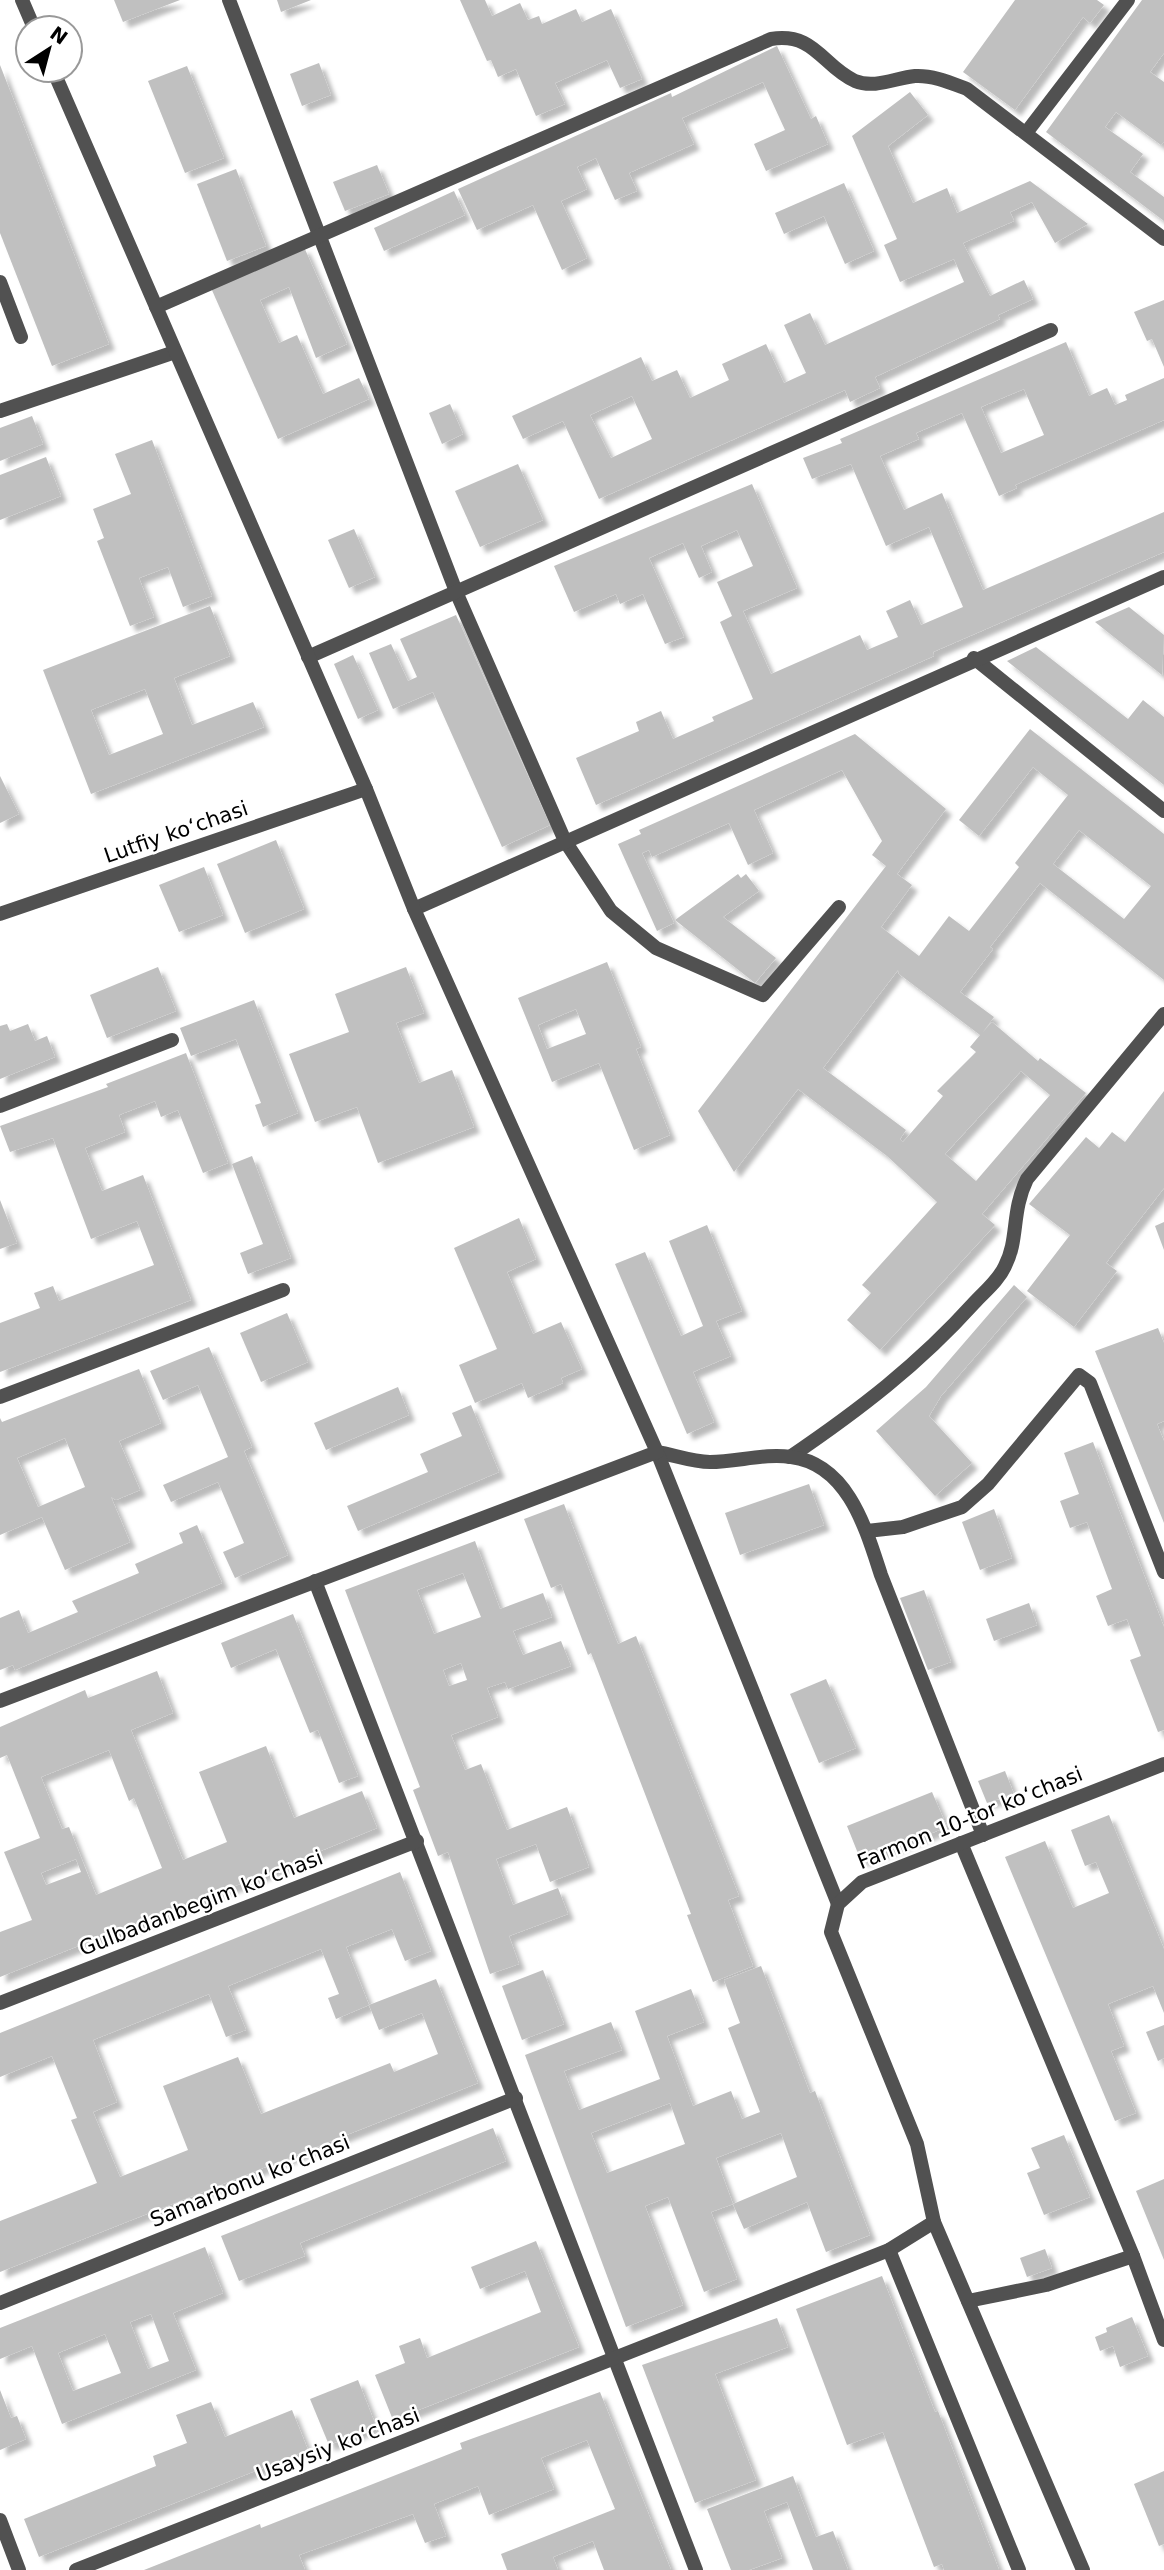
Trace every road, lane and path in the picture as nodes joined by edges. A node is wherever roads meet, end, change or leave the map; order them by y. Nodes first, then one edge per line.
1 (229, 0) edge
2 (1128, 0) edge
3 (59, 84) edge
4 (1026, 133) junction
5 (317, 235) junction
6 (1164, 239) edge
7 (0, 282) edge
8 (156, 307) junction
9 (1051, 330) dead end
10 (21, 337) dead end
11 (175, 352) junction
12 (0, 411) edge
13 (1164, 577) edge
14 (457, 594) junction
15 (308, 657) junction
16 (974, 659) junction
17 (366, 789) junction
18 (1164, 811) edge
19 (565, 841) junction
20 (839, 907) dead end
21 (414, 909) junction
22 (0, 914) edge
23 (1164, 1014) edge
24 (172, 1040) dead end
25 (0, 1106) edge
26 (283, 1290) dead end
27 (0, 1397) edge
28 (657, 1452) junction
29 (790, 1457) junction
30 (867, 1531) junction
31 (1164, 1572) edge
32 (315, 1581) junction
33 (0, 1701) edge
34 (1164, 1764) edge
35 (983, 1835) junction
36 (417, 1841) junction
37 (961, 1843) junction
38 (838, 1904) junction
39 (0, 2003) edge
40 (516, 2098) junction
41 (934, 2222) junction
42 (889, 2250) junction
43 (1133, 2256) junction
44 (968, 2301) junction
45 (0, 2303) edge
46 (1164, 2340) edge
47 (615, 2358) junction
48 (0, 2520) edge
49 (19, 2570) edge
50 (76, 2570) edge
51 (696, 2570) edge
52 (1019, 2570) edge
53 (1083, 2570) edge

1 - 5 street
2 - 4 street
3 - 8 street
4 - 5 street
4 - 6 street
5 - 8 street
5 - 14 street
7 - 10 street
8 - 11 street
9 - 14 street
11 - 12 street
11 - 15 street
13 - 16 street
14 - 15 street
14 - 19 street
15 - 17 street
16 - 18 street
16 - 19 street
17 - 21 street
17 - 22 street, Lutfiy koʻchasi
19 - 20 street
19 - 21 street
21 - 28 street
23 - 29 street
24 - 25 street
26 - 27 street
28 - 29 street
28 - 32 street
28 - 38 street
29 - 30 street
30 - 31 street
30 - 35 street
32 - 33 street
32 - 36 street
34 - 35 street, Farmon 10-tor koʻchasi
35 - 37 street, Farmon 10-tor koʻchasi
36 - 39 street, Gulbadanbegim koʻchasi
36 - 40 street
37 - 38 street, Farmon 10-tor koʻchasi
37 - 43 street
38 - 41 street
40 - 45 street, Samarbonu koʻchasi
40 - 47 street
41 - 42 street, Usaysiy koʻchasi
41 - 44 street
42 - 47 street, Usaysiy koʻchasi
42 - 52 street
43 - 44 street
43 - 46 street
44 - 53 street
47 - 50 street, Usaysiy koʻchasi
47 - 51 street
48 - 49 street

